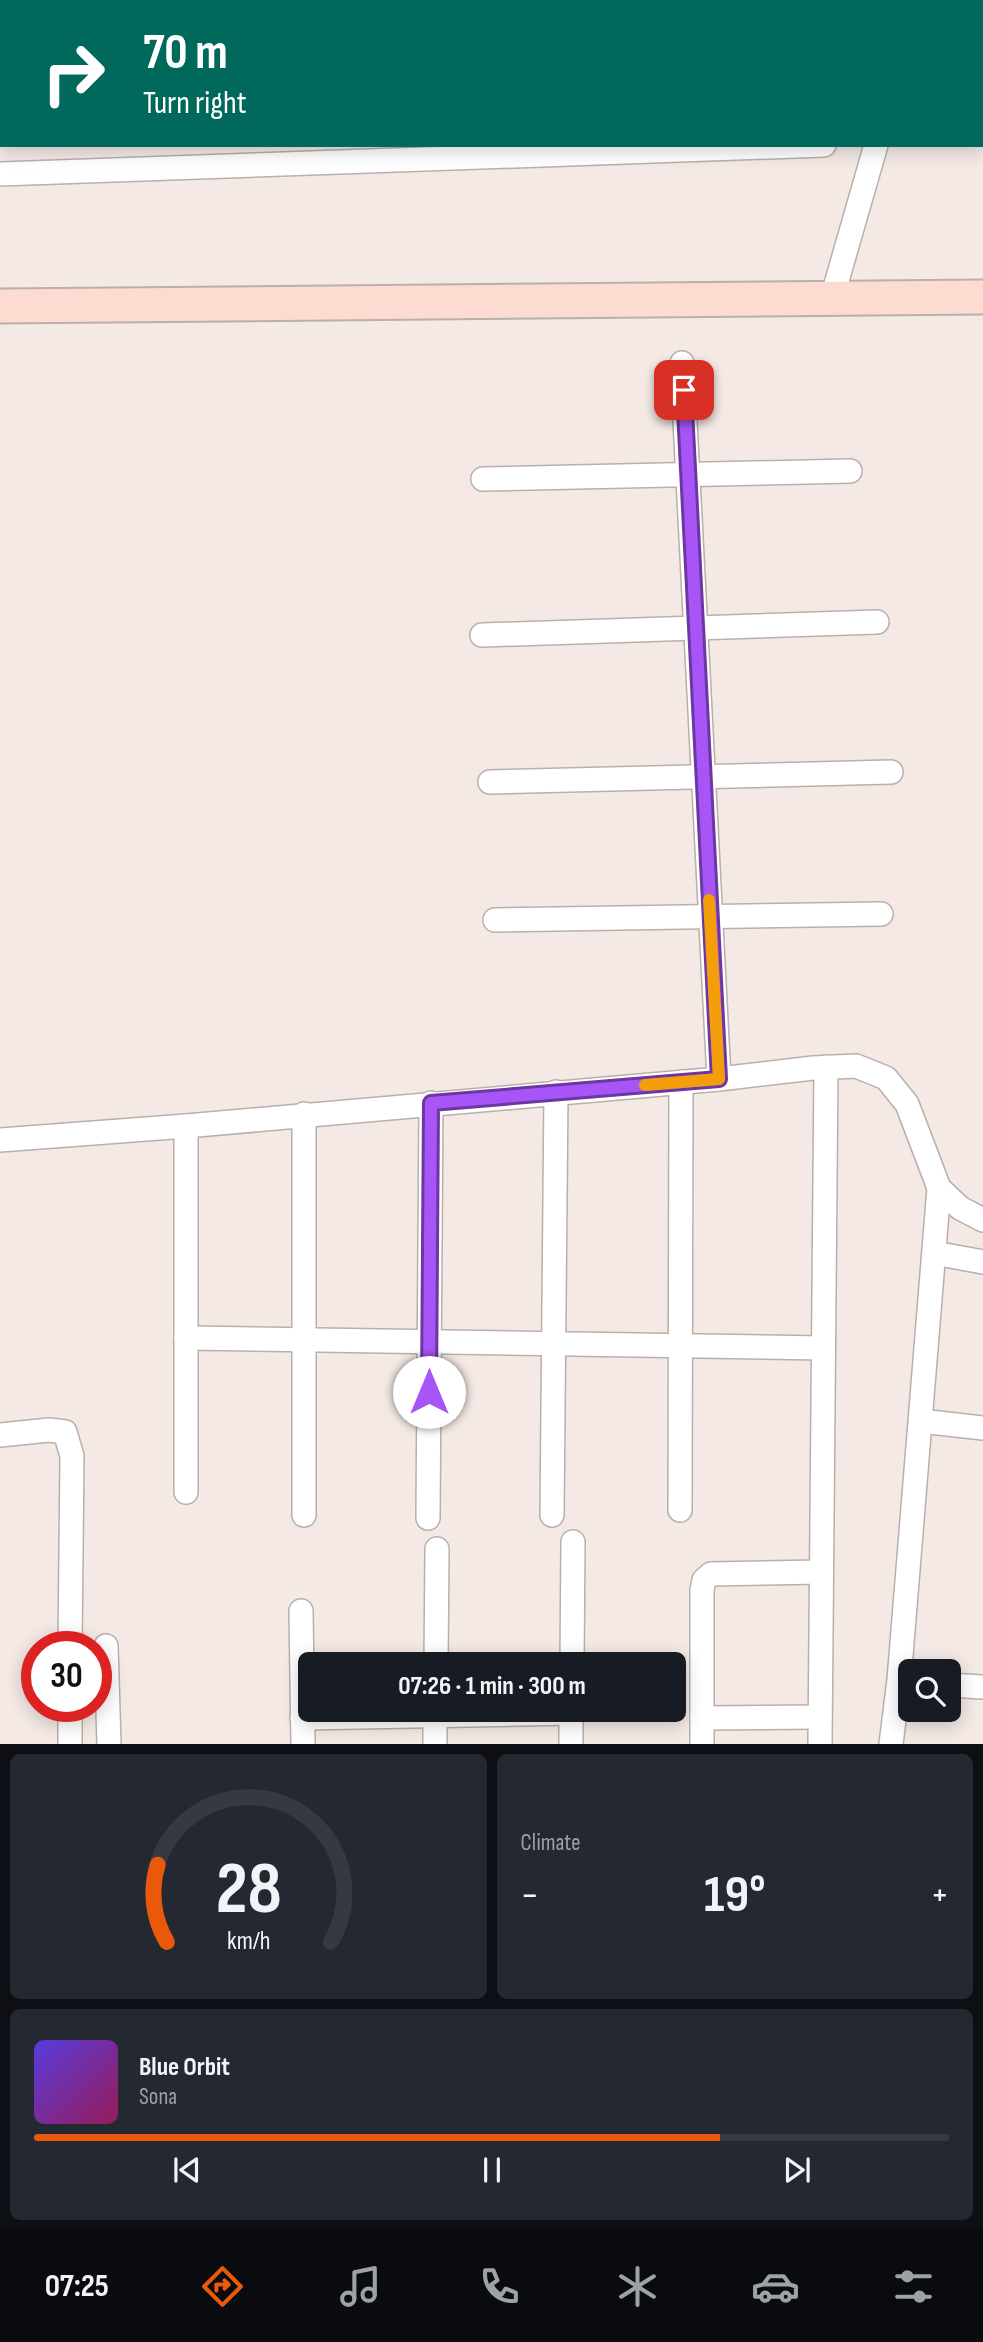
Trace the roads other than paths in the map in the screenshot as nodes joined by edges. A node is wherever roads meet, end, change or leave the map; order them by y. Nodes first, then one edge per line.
1 (767, 147) edge
2 (875, 147) edge
3 (0, 174) edge
4 (983, 297) edge
5 (832, 298) junction
6 (0, 306) edge
7 (682, 363) dead end
8 (850, 471) dead end
9 (688, 474) junction
10 (483, 479) dead end
11 (877, 622) dead end
12 (696, 628) junction
13 (482, 635) dead end
14 (891, 772) dead end
15 (703, 777) junction
16 (490, 782) dead end
17 (881, 914) dead end
18 (710, 917) junction
19 (495, 920) dead end
20 (826, 1067) junction
21 (719, 1079) junction
22 (681, 1082) junction
23 (556, 1092) junction
24 (431, 1103) junction
25 (304, 1114) junction
26 (186, 1126) junction
27 (0, 1140) edge
28 (939, 1188) junction
29 (983, 1220) edge
30 (934, 1254) junction
31 (983, 1262) edge
32 (186, 1338) junction
33 (303, 1340) junction
34 (429, 1342) junction
35 (554, 1343) junction
36 (680, 1346) junction
37 (823, 1348) junction
38 (920, 1421) junction
39 (983, 1428) edge
40 (0, 1434) edge
41 (186, 1492) dead end
42 (680, 1510) dead end
43 (304, 1515) dead end
44 (552, 1515) dead end
45 (428, 1518) dead end
46 (573, 1542) dead end
47 (437, 1549) dead end
48 (821, 1572) junction
49 (301, 1611) dead end
50 (71, 1631) edge
51 (301, 1652) edge
52 (436, 1652) edge
53 (572, 1652) edge
54 (906, 1659) edge
55 (961, 1686) edge
56 (983, 1687) edge
57 (898, 1712) edge
58 (820, 1717) junction
59 (702, 1718) junction
60 (70, 1722) edge
61 (108, 1722) edge
62 (302, 1722) edge
63 (435, 1722) edge
64 (571, 1722) edge
65 (69, 1744) edge
66 (109, 1744) edge
67 (303, 1744) edge
68 (435, 1744) edge
69 (571, 1744) edge
70 (702, 1744) edge
71 (820, 1744) edge
72 (891, 1744) edge

1 - 3 street
2 - 5 street
4 - 5 street
5 - 6 street
7 - 9 street
8 - 9 street
9 - 10 street
9 - 12 street
11 - 12 street
12 - 13 street
12 - 15 street
14 - 15 street
15 - 16 street
15 - 18 street
17 - 18 street
18 - 19 street
18 - 21 street
20 - 21 street
20 - 28 street
20 - 37 street
21 - 22 street
22 - 23 street
22 - 36 street
23 - 24 street
23 - 35 street
24 - 25 street
24 - 34 street
25 - 26 street
25 - 33 street
26 - 27 street
26 - 32 street
28 - 29 street
28 - 30 street
30 - 31 street
30 - 38 street
32 - 33 street
32 - 41 street
33 - 34 street
33 - 43 street
34 - 35 street
34 - 45 street
35 - 36 street
35 - 44 street
36 - 37 street
36 - 42 street
37 - 48 street
38 - 39 street
38 - 54 street
40 - 50 street
46 - 53 street
47 - 52 street
48 - 58 street
48 - 59 street
49 - 51 street
55 - 56 street
57 - 72 street
58 - 59 street
58 - 71 street
59 - 70 street
60 - 65 street
61 - 66 street
62 - 67 street
63 - 68 street
64 - 69 street

